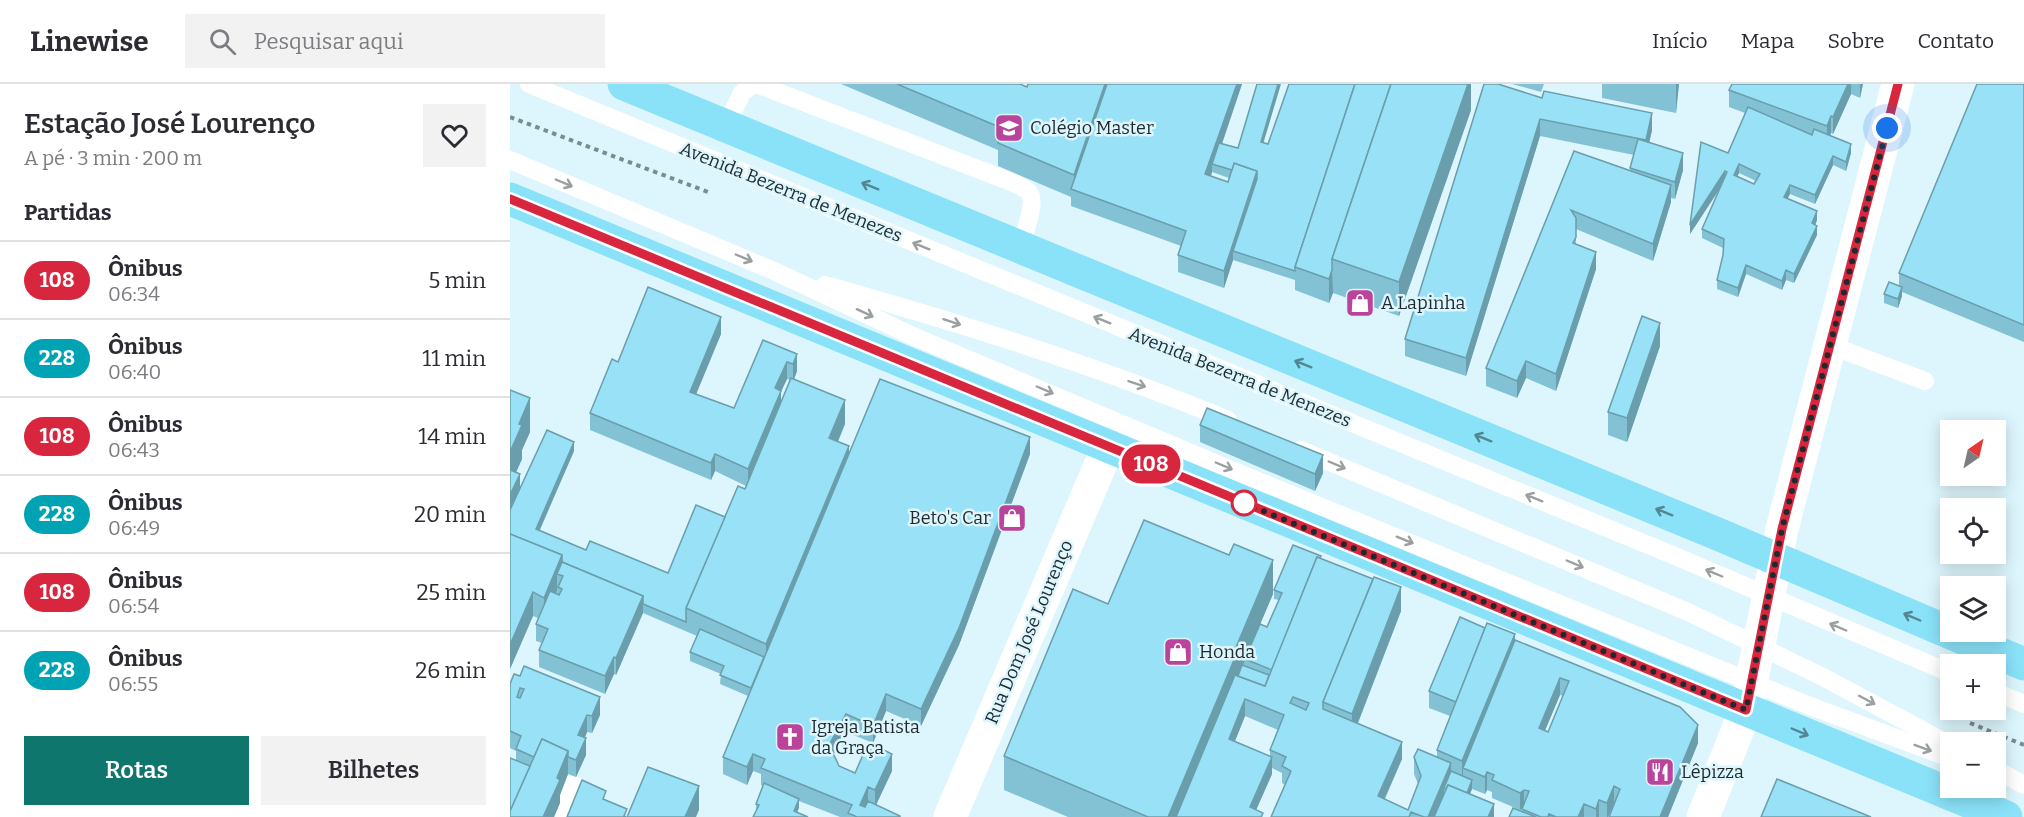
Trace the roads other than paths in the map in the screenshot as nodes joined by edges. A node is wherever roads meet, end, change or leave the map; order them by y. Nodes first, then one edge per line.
1 (529, 84) edge
2 (624, 84) edge
3 (1898, 84) edge
4 (725, 127) junction
5 (510, 160) edge
6 (510, 199) edge
7 (1020, 248) junction
8 (774, 271) junction
9 (1832, 345) junction
10 (1925, 381) dead end
11 (1244, 427) edge
12 (1288, 445) edge
13 (1108, 447) junction
14 (1776, 559) junction
15 (1768, 596) junction
16 (1758, 645) junction
17 (2024, 664) edge
18 (1940, 669) edge
19 (1748, 695) junction
20 (2006, 697) edge
21 (2024, 704) edge
22 (1940, 740) edge
23 (1940, 754) edge
24 (2006, 775) edge
25 (2006, 779) edge
26 (2024, 785) edge
27 (952, 816) edge
28 (1703, 817) edge
29 (2006, 817) edge

15 -> 1 lane, Avenida Bezerra de Menezes
2 - 4 main road, Avenida Bezerra de Menezes
3 - 9 street
7 -> 4 main road, Avenida Bezerra de Menezes
4 - 7 lane
5 -> 8 lane
6 - 13 main road
14 -> 7 main road, Avenida Bezerra de Menezes
8 -> 11 lane
8 -> 19 lane
9 - 10 lane
9 - 14 street
12 -> 16 lane
13 - 19 main road
13 - 27 street, Rua Dom José Lourenço
14 - 15 street
17 -> 14 main road, Avenida Bezerra de Menezes
15 - 16 street
18 -> 15 lane, Avenida Bezerra de Menezes
16 - 19 street
16 -> 22 lane
19 -> 23 lane
19 - 28 street
19 -> 29 main road
20 - 21 lane
24 - 26 lane
25 - 26 lane

